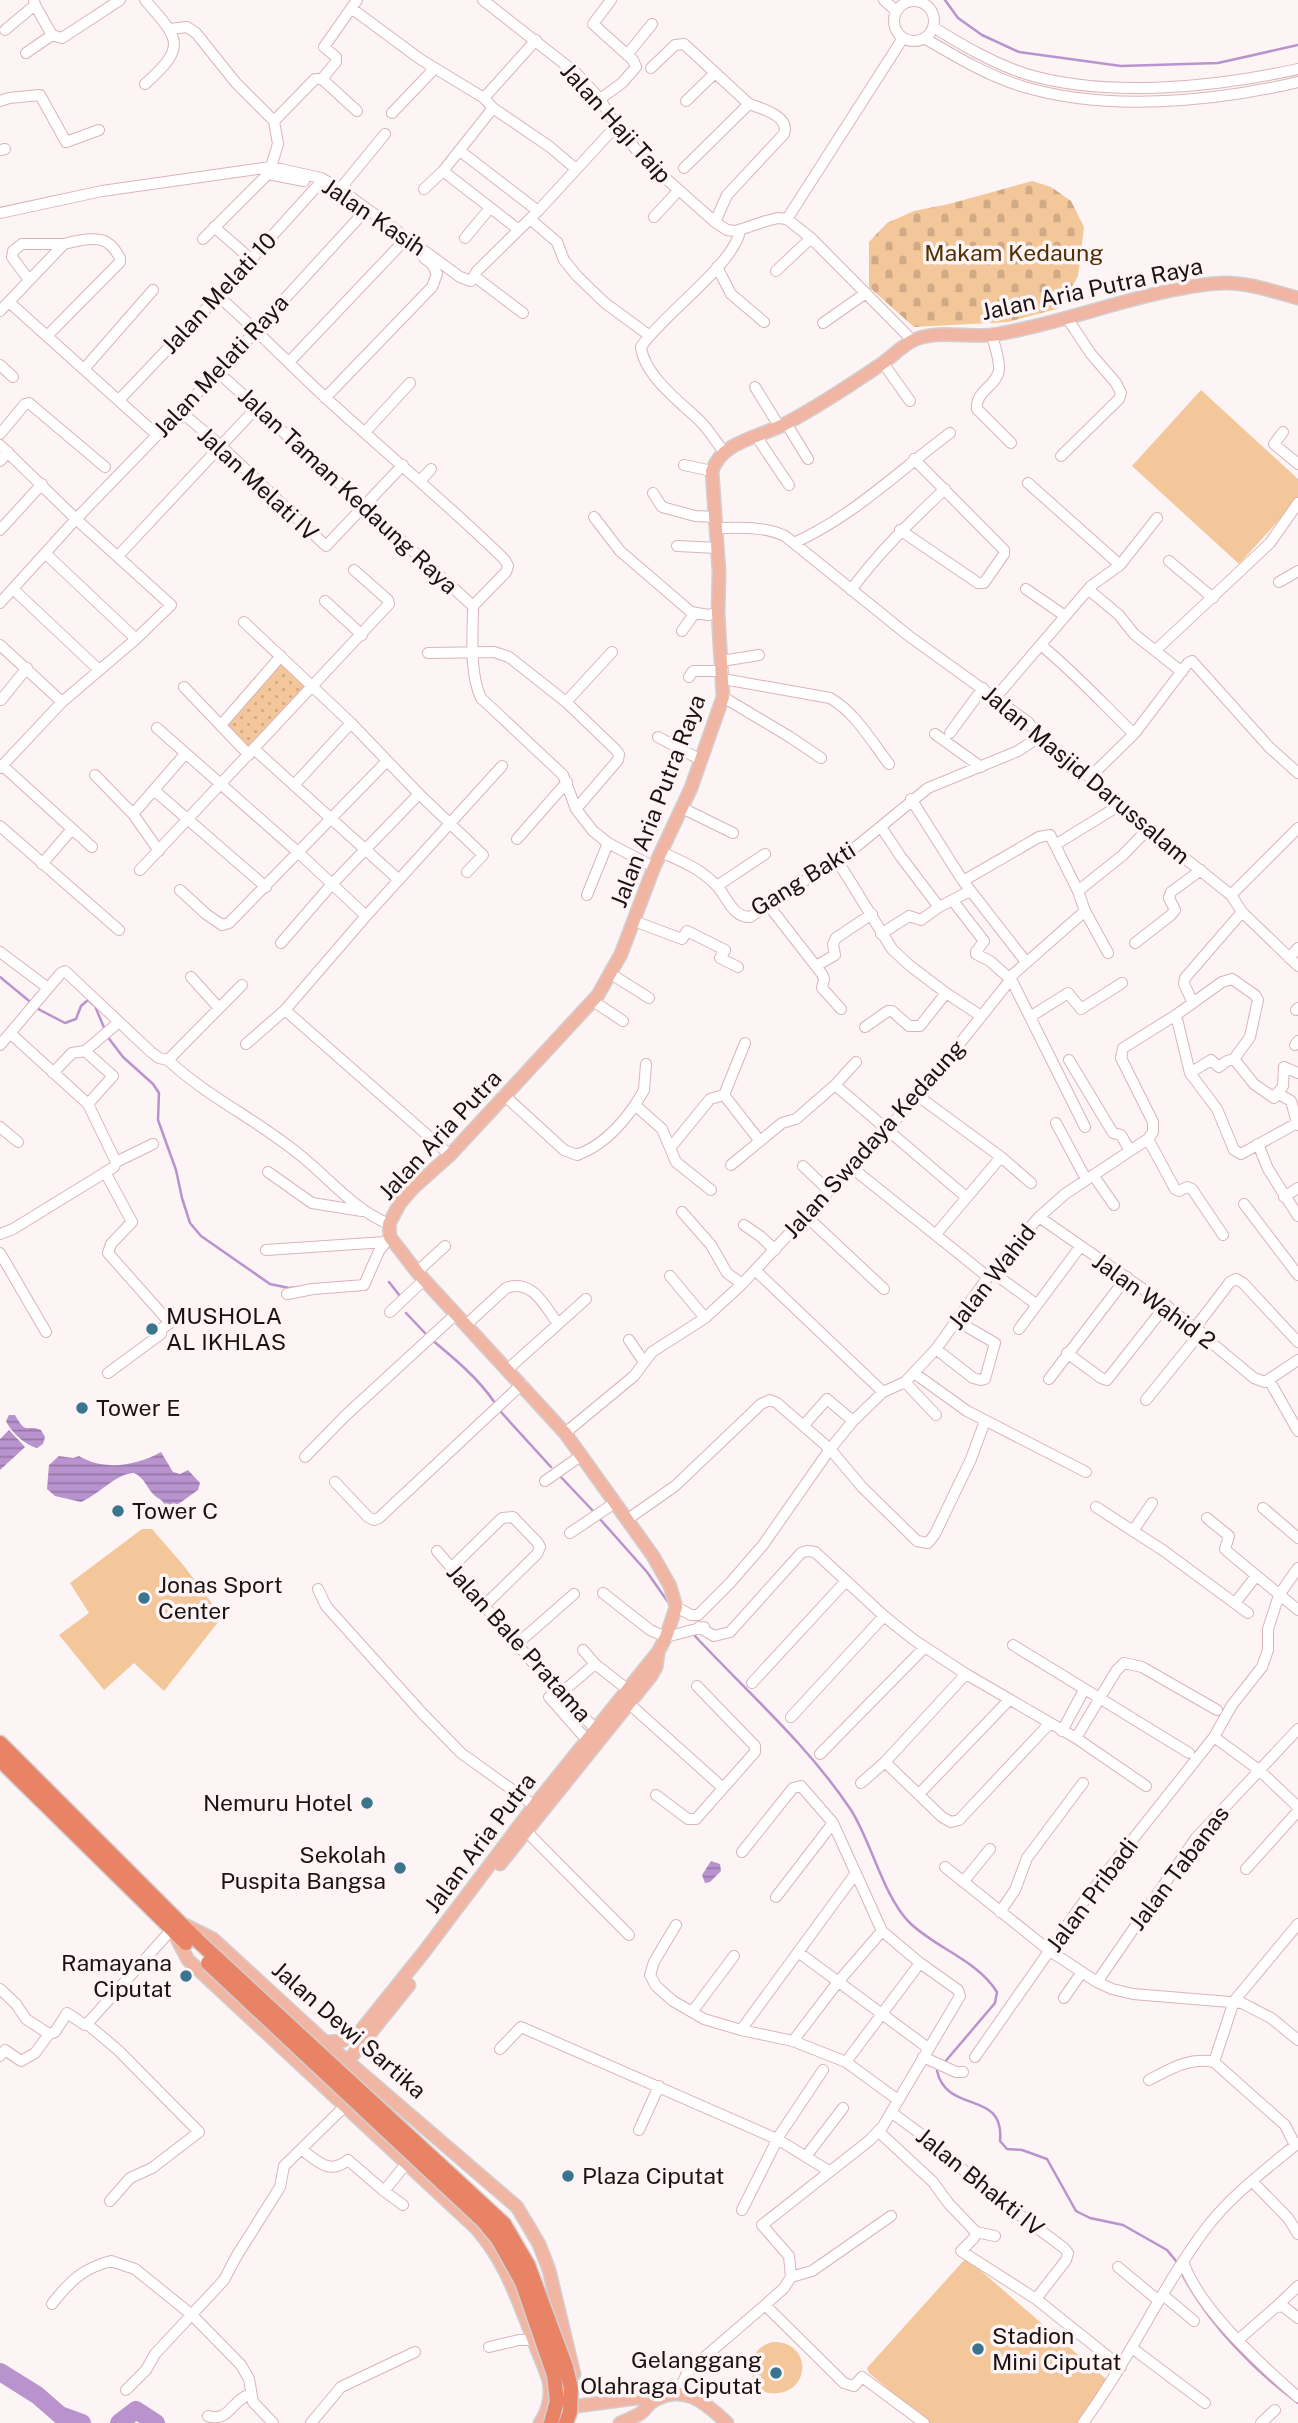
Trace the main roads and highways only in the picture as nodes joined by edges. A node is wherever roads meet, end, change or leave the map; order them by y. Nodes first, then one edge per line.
1 (1298, 298) edge
2 (609, 977) joint
3 (598, 1731) junction
4 (0, 1743) edge
5 (1, 1764) edge
6 (538, 1808) junction
7 (175, 1927) junction
8 (195, 1944) junction
9 (409, 1980) junction
10 (325, 2042) junction
11 (348, 2061) junction
12 (523, 2216) junction
13 (491, 2246) junction
14 (549, 2270) junction
15 (513, 2284) junction
16 (652, 2402) junction
17 (577, 2406) junction
18 (546, 2421) edge
19 (566, 2423) edge
20 (574, 2423) edge
21 (620, 2423) edge
22 (727, 2423) edge

1 - 2 main road, Jalan Aria Putra Raya
2 - 3 main road, Jalan Aria Putra
3 - 6 main road, Jalan Aria Putra
3 - 6 main road, Jalan Aria Putra
4 - 7 highway, Jalan Dewi Sartika
5 - 7 highway, Jalan Dewi Sartika
6 - 9 main road, Jalan Aria Putra
6 - 9 main road, Jalan Aria Putra
7 - 8 highway
7 - 10 main road, Jalan Dewi Sartika
7 - 13 main road, Jalan Dewi Sartika
8 - 18 highway, bridge
8 - 19 highway, bridge
9 - 10 main road, Jalan Aria Putra
9 - 11 main road, Jalan Aria Putra
10 - 11 main road, Jalan Dewi Sartika
11 - 12 main road, Jalan Dewi Sartika
12 - 13 main road
12 - 14 main road, Jalan Dewi Sartika
13 - 15 main road, Jalan Dewi Sartika
14 - 15 main road
14 - 17 main road, Jalan Dewi Sartika
15 - 18 main road, Jalan Dewi Sartika
16 - 17 main road
16 - 21 main road
16 - 22 main road
17 - 20 main road, Jalan Dewi Sartika

